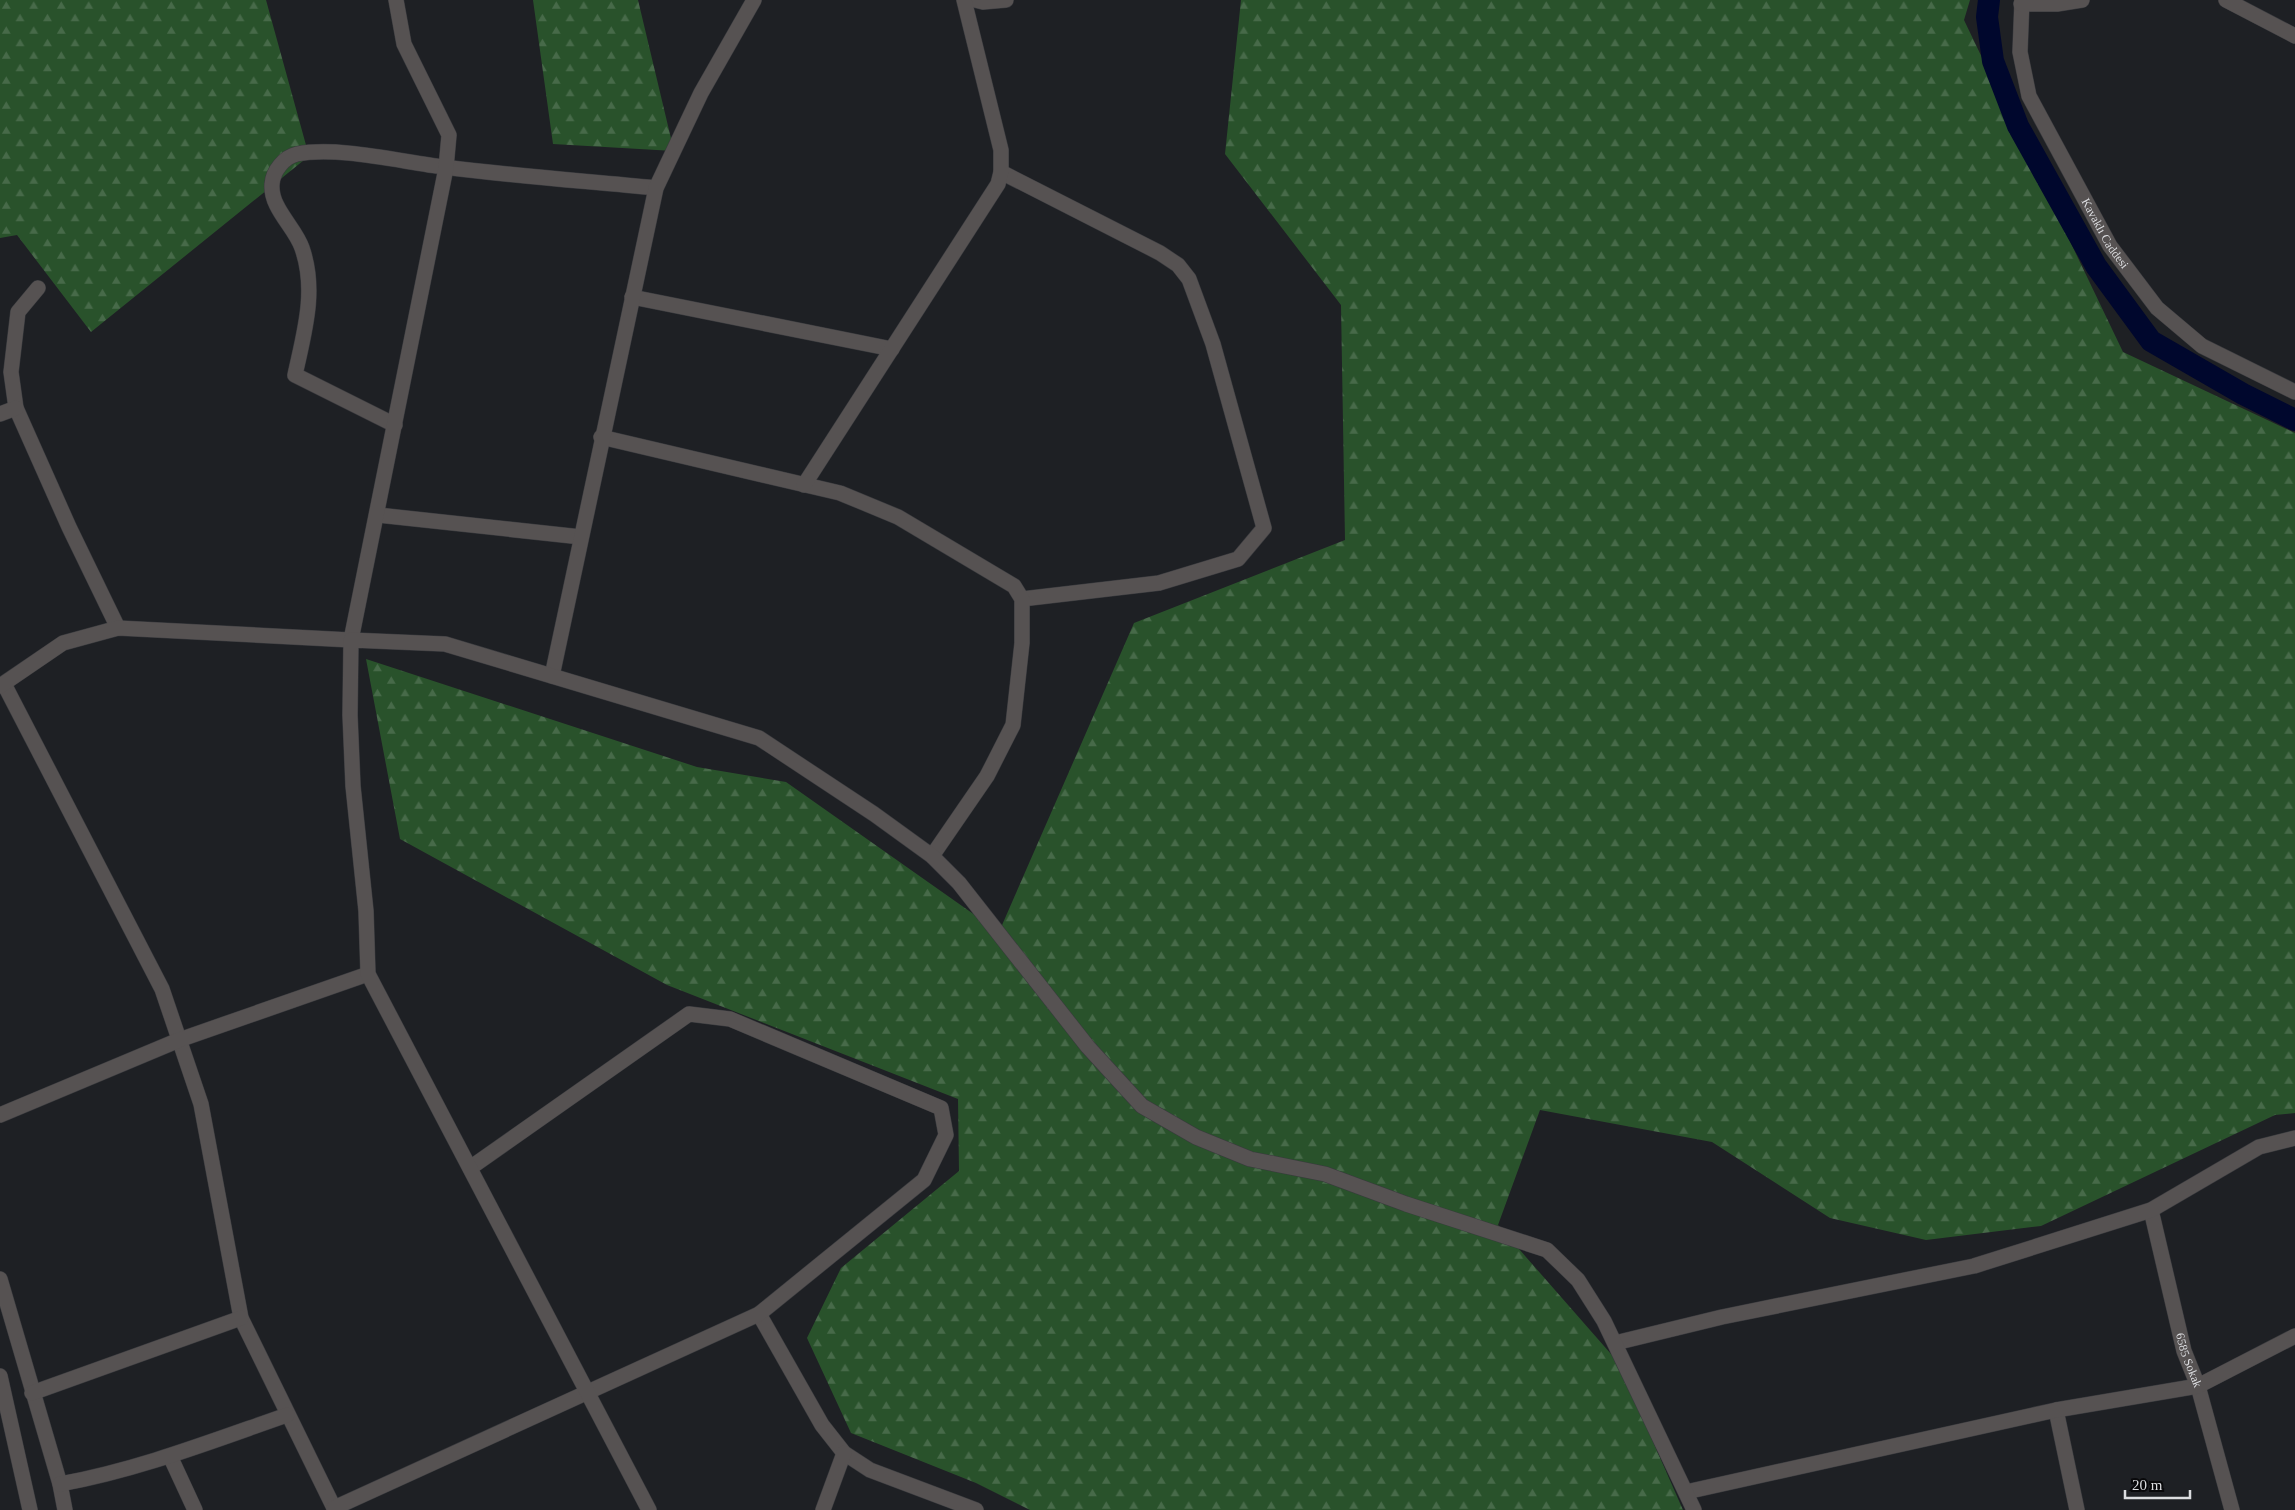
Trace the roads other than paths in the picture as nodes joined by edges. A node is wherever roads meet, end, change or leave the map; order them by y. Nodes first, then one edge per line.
1 (396, 0) edge
2 (754, 0) edge
3 (964, 0) edge
4 (975, 0) edge
5 (1006, 0) edge
6 (2082, 0) edge
7 (2226, 0) edge
8 (2021, 2) edge
9 (2295, 36) edge
10 (446, 168) junction
11 (1001, 172) junction
12 (656, 188) junction
13 (38, 288) dead end
14 (632, 297) junction
15 (892, 350) junction
16 (2294, 389) edge
17 (16, 408) junction
18 (0, 414) edge
19 (395, 425) junction
20 (601, 437) junction
21 (804, 485) junction
22 (378, 515) junction
23 (580, 537) junction
24 (1022, 599) junction
25 (118, 628) junction
26 (351, 640) junction
27 (552, 676) junction
28 (2, 685) edge
29 (932, 856) junction
30 (368, 974) junction
31 (179, 1040) junction
32 (0, 1115) edge
33 (2295, 1138) edge
34 (470, 1168) junction
35 (2151, 1210) junction
36 (0, 1279) edge
37 (759, 1314) junction
38 (241, 1318) junction
39 (2295, 1336) edge
40 (1615, 1344) junction
41 (0, 1376) edge
42 (2198, 1386) junction
43 (32, 1393) junction
44 (585, 1393) junction
45 (2056, 1410) junction
46 (287, 1415) junction
47 (844, 1453) junction
48 (170, 1456) junction
49 (60, 1484) junction
50 (1686, 1492) junction
51 (334, 1509) edge
52 (30, 1510) edge
53 (65, 1510) edge
54 (195, 1510) edge
55 (649, 1510) edge
56 (823, 1510) edge
57 (976, 1510) edge
58 (1694, 1510) edge
59 (2077, 1510) edge
60 (2232, 1510) edge

1 - 10 street
2 - 12 street
3 - 11 street
4 - 5 street
6 - 8 street
7 - 9 street
8 - 16 street, Kavaklı Caddesi
10 - 12 street
10 - 19 street
10 - 19 street
11 - 15 street
11 - 24 street
12 - 14 street
13 - 17 street
14 - 15 street
14 - 20 street
15 - 21 street
17 - 18 street
17 - 25 street
19 - 22 street
20 - 21 street
20 - 23 street
21 - 24 street
22 - 23 street
22 - 26 street
23 - 27 street
24 - 29 street
25 - 26 street
25 - 28 street
26 - 27 street
26 - 30 street
27 - 29 street
28 - 31 street
29 - 40 street
30 - 31 street
30 - 34 street
31 - 32 street
31 - 38 street
33 - 35 street
34 - 37 street
34 - 44 street
35 - 40 street
35 - 42 street, 6585 Sokak
36 - 43 street
37 - 44 street
37 - 47 street
38 - 43 street
38 - 46 street
39 - 42 street
40 - 50 street
41 - 52 street
42 - 45 street
42 - 60 street, 6585 Sokak
43 - 49 street
44 - 51 street
44 - 55 street
45 - 50 street
45 - 59 street
46 - 48 street
46 - 51 street
47 - 56 street
47 - 57 street
48 - 49 street
48 - 54 street
49 - 53 street
50 - 58 street

